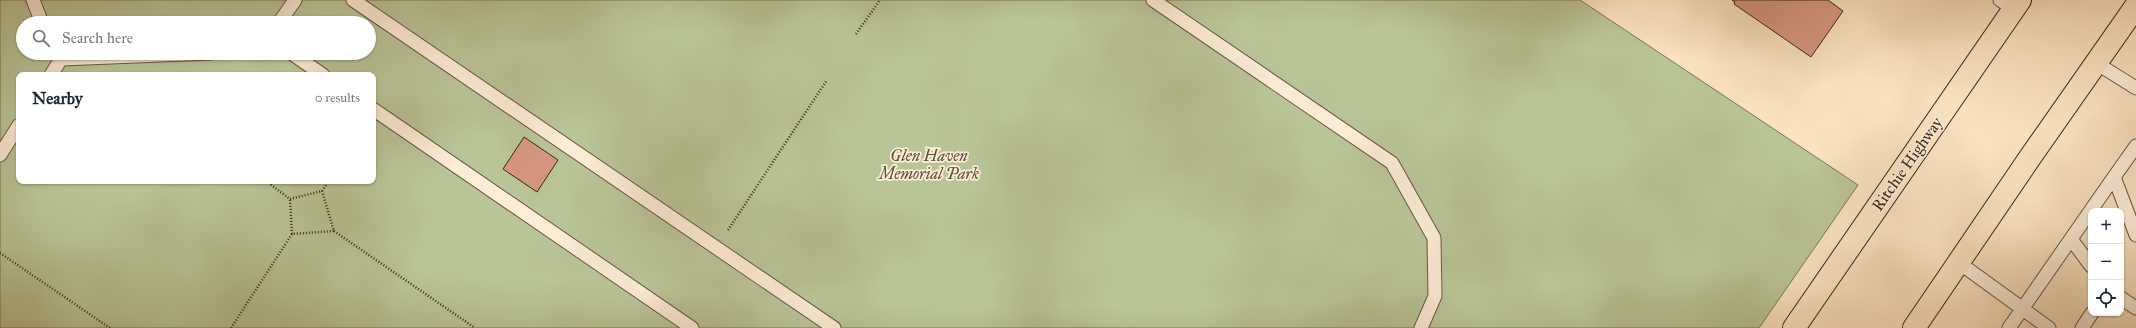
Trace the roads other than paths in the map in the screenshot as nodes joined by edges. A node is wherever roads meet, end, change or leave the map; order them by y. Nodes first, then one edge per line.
1 (33, 0) edge
2 (295, 0) edge
3 (353, 0) edge
4 (1154, 0) edge
5 (2011, 3) edge
6 (2136, 6) edge
7 (39, 16) edge
8 (284, 16) edge
9 (57, 60) edge
10 (301, 60) edge
11 (2096, 63) junction
12 (52, 72) edge
13 (319, 72) edge
14 (2136, 88) edge
15 (376, 111) edge
16 (16, 130) edge
17 (2136, 146) edge
18 (0, 155) edge
19 (2114, 177) junction
20 (2136, 235) edge
21 (2071, 239) junction
22 (1958, 262) junction
23 (2088, 262) edge
24 (2124, 300) edge
25 (2136, 308) edge
26 (2023, 309) junction
27 (2090, 316) edge
28 (692, 328) edge
29 (834, 328) edge
30 (1421, 328) edge
31 (1794, 328) edge
32 (1914, 328) edge
33 (2009, 328) edge
34 (2049, 328) edge
35 (2082, 328) edge

1 - 7 lane
2 - 8 lane
3 - 29 lane
4 - 30 lane
5 - 31 main road, Ritchie Highway
6 - 11 main road
9 - 12 lane
10 - 13 lane
11 - 14 lane
11 - 22 main road
15 - 28 lane
16 - 18 lane
17 - 19 lane
19 - 20 lane
19 - 21 lane
21 - 23 lane
21 - 26 lane
22 - 26 lane
22 - 32 main road
24 - 25 lane
26 - 33 lane
26 - 34 lane
27 - 35 lane

